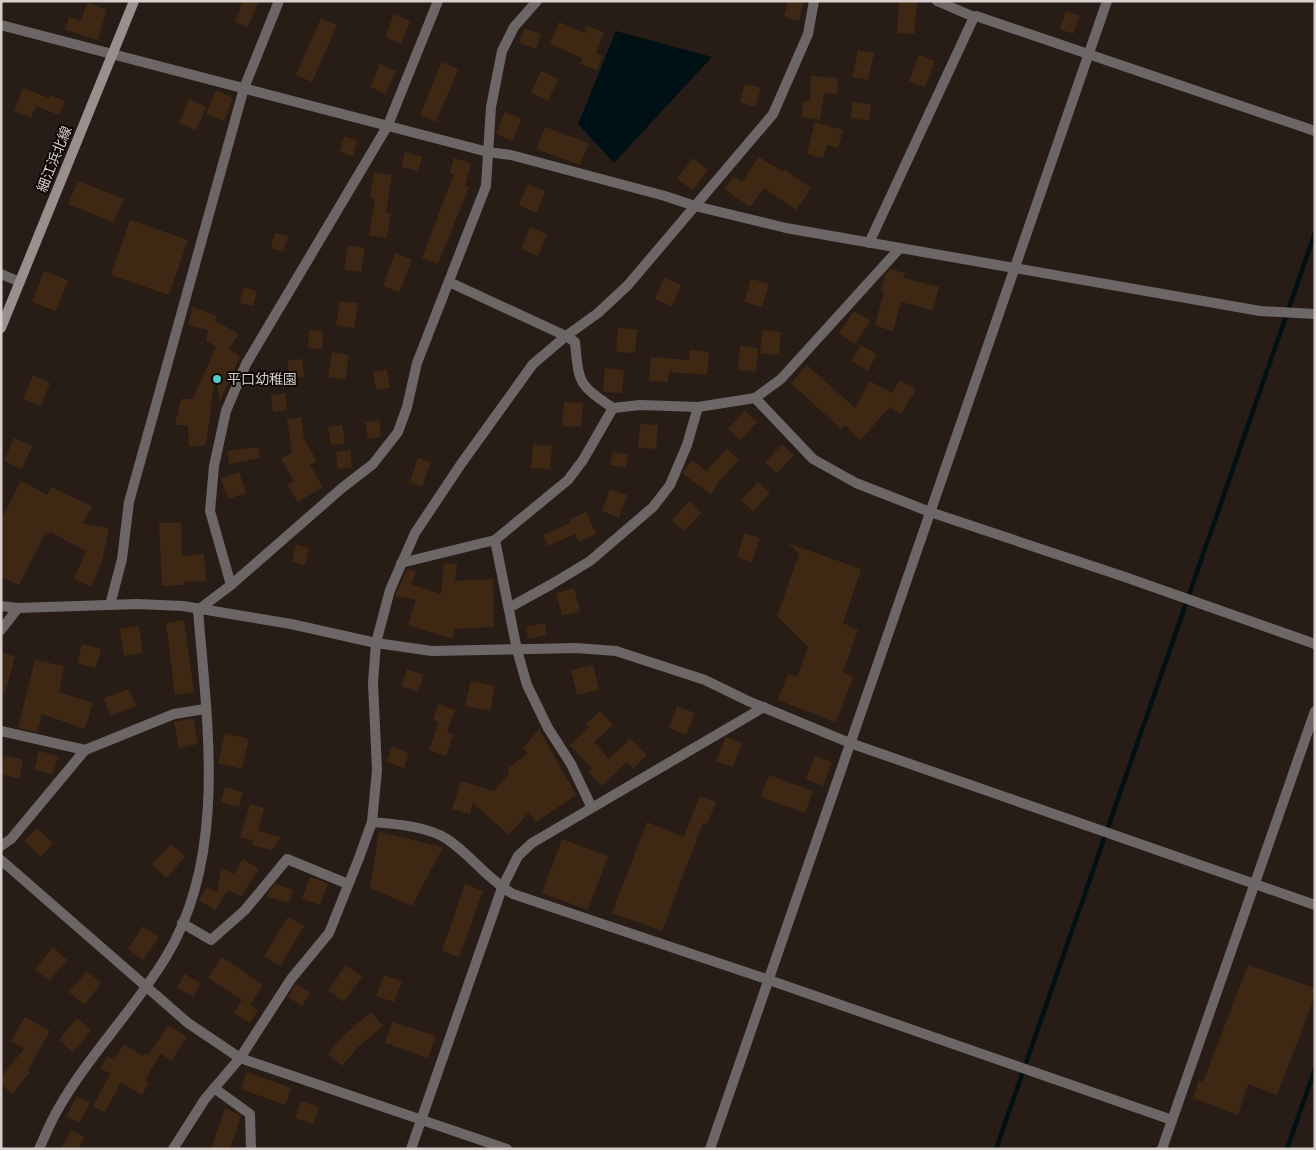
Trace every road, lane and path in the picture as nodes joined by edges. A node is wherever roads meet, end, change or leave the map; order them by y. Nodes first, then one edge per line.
1 (134, 1) edge
2 (279, 1) edge
3 (438, 1) edge
4 (537, 1) edge
5 (814, 1) edge
6 (937, 1) edge
7 (1107, 1) edge
8 (974, 17) junction
9 (3, 29) edge
10 (112, 53) junction
11 (1089, 54) junction
12 (244, 88) junction
13 (388, 125) junction
14 (1315, 131) edge
15 (488, 152) junction
16 (695, 206) junction
17 (869, 243) junction
18 (899, 249) junction
19 (1015, 268) junction
20 (1, 274) edge
21 (20, 282) junction
22 (449, 282) junction
23 (1315, 314) edge
24 (1, 328) edge
25 (566, 336) junction
26 (755, 398) junction
27 (698, 407) junction
28 (612, 408) junction
29 (930, 512) junction
30 (495, 540) junction
31 (402, 563) junction
32 (231, 586) junction
33 (110, 605) junction
34 (1, 606) edge
35 (510, 606) junction
36 (18, 608) junction
37 (198, 610) junction
38 (1, 630) edge
39 (376, 643) junction
40 (1315, 644) edge
41 (517, 650) junction
42 (764, 707) junction
43 (205, 709) junction
44 (1315, 711) edge
45 (1, 731) edge
46 (850, 743) junction
47 (85, 750) junction
48 (591, 806) junction
49 (372, 822) junction
50 (1, 846) edge
51 (1, 860) edge
52 (348, 884) junction
53 (1255, 884) junction
54 (502, 888) junction
55 (1315, 905) edge
56 (182, 923) junction
57 (769, 980) junction
58 (146, 986) junction
59 (240, 1058) junction
60 (214, 1088) junction
61 (421, 1119) junction
62 (1172, 1120) junction
63 (39, 1149) edge
64 (173, 1149) edge
65 (251, 1149) edge
66 (411, 1149) edge
67 (507, 1149) edge
68 (710, 1149) edge
69 (1162, 1149) edge

1 - 10 main road, 細江浜北線
2 - 12 street
3 - 13 street
4 - 15 street
5 - 16 street
6 - 8 street
7 - 11 street
8 - 11 street
8 - 17 street
9 - 10 street
10 - 12 street
10 - 21 main road, 細江浜北線
11 - 14 street
11 - 19 street
12 - 13 street
12 - 33 street
13 - 15 street
13 - 32 street
15 - 16 street
15 - 22 street
16 - 17 street
16 - 25 street
17 - 18 street
18 - 19 street
18 - 26 street
19 - 23 street
19 - 29 street
20 - 21 street
21 - 24 main road, 細江浜北線
22 - 25 street
22 - 32 street
25 - 28 street
25 - 31 street
26 - 27 street
26 - 29 street
27 - 28 street
27 - 35 street
28 - 30 street
29 - 40 street
29 - 46 street
30 - 31 street
30 - 35 street
31 - 39 street
32 - 37 street
33 - 36 street
33 - 37 street
34 - 36 street
35 - 41 street
36 - 38 street
37 - 39 street
37 - 43 street
39 - 41 street
39 - 49 street
41 - 42 street
41 - 48 street
42 - 46 street
42 - 48 street
43 - 47 street
43 - 56 street
44 - 53 street
45 - 47 street
46 - 53 street
46 - 57 street
47 - 50 street
48 - 54 street
49 - 52 street
49 - 54 street
51 - 58 street
52 - 56 street
52 - 59 street
53 - 55 street
53 - 62 street
54 - 57 street
54 - 61 street
56 - 58 street
57 - 62 street
57 - 68 street
58 - 59 street
58 - 63 street
59 - 60 street
59 - 61 street
60 - 64 street
60 - 65 street
61 - 66 street
61 - 67 street
62 - 69 street

